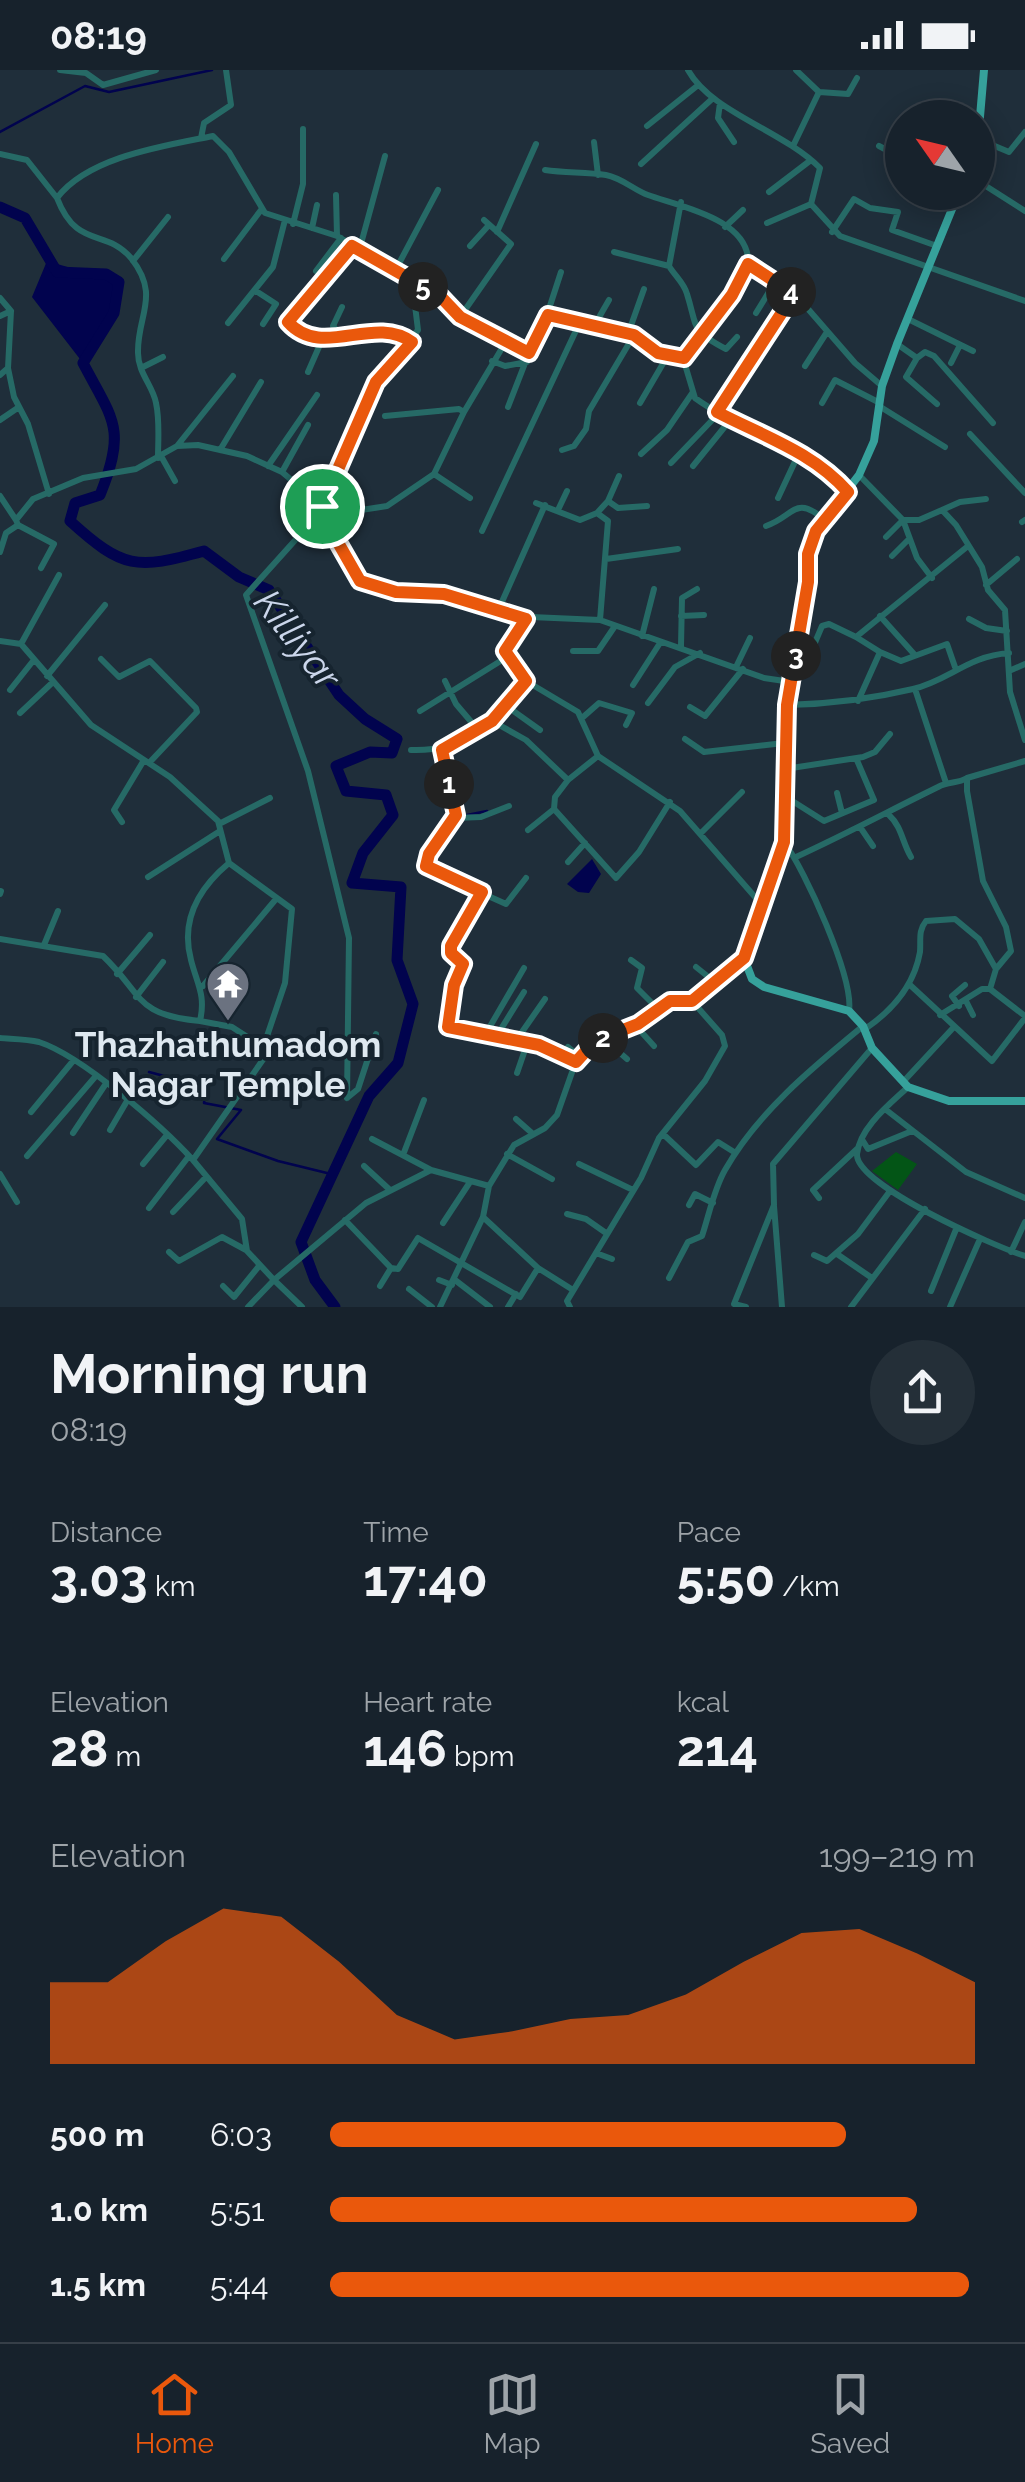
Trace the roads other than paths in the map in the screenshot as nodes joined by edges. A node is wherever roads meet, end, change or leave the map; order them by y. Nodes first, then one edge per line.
1 (60, 70) edge
2 (156, 70) edge
3 (226, 70) edge
4 (688, 70) edge
5 (796, 70) edge
6 (984, 70) edge
7 (857, 78) dead end
8 (697, 86) junction
9 (819, 92) junction
10 (981, 100) edge
11 (716, 101) junction
12 (648, 126) dead end
13 (303, 129) dead end
14 (1025, 132) edge
15 (200, 138) junction
16 (594, 142) dead end
17 (734, 142) dead end
18 (536, 144) dead end
19 (793, 146) junction
20 (879, 146) dead end
21 (995, 146) edge
22 (885, 149) edge
23 (0, 154) edge
24 (385, 156) dead end
25 (811, 160) junction
26 (641, 164) dead end
27 (545, 170) dead end
28 (598, 175) junction
29 (438, 190) dead end
30 (995, 191) edge
31 (769, 192) dead end
32 (336, 195) dead end
33 (57, 198) junction
34 (681, 202) junction
35 (811, 204) junction
36 (317, 205) dead end
37 (260, 210) junction
38 (743, 210) dead end
39 (952, 210) edge
40 (1025, 210) edge
41 (168, 217) dead end
42 (289, 222) junction
43 (767, 222) dead end
44 (725, 227) junction
45 (312, 228) junction
46 (497, 232) junction
47 (832, 232) junction
48 (339, 237) junction
49 (470, 246) dead end
50 (937, 246) junction
51 (355, 249) junction
52 (614, 252) dead end
53 (224, 259) dead end
54 (133, 261) junction
55 (748, 264) junction
56 (669, 266) junction
57 (316, 270) dead end
58 (395, 271) junction
59 (930, 271) junction
60 (560, 272) dead end
61 (412, 282) junction
62 (775, 282) junction
63 (644, 289) dead end
64 (256, 291) junction
65 (794, 294) junction
66 (0, 298) edge
67 (609, 300) dead end
68 (1025, 301) edge
69 (342, 307) dead end
70 (11, 311) junction
71 (756, 312) dead end
72 (548, 315) junction
73 (0, 316) edge
74 (460, 317) junction
75 (908, 319) junction
76 (580, 322) junction
77 (228, 323) dead end
78 (263, 324) dead end
79 (594, 326) junction
80 (827, 332) junction
81 (631, 334) junction
82 (342, 336) junction
83 (700, 336) junction
84 (737, 337) dead end
85 (508, 338) junction
86 (322, 340) junction
87 (412, 342) junction
88 (897, 344) junction
89 (960, 344) junction
90 (973, 351) dead end
91 (529, 353) junction
92 (668, 355) junction
93 (163, 357) dead end
94 (684, 358) junction
95 (917, 358) junction
96 (492, 361) junction
97 (527, 362) junction
98 (951, 363) dead end
99 (805, 366) dead end
100 (8, 368) junction
101 (141, 368) junction
102 (308, 372) dead end
103 (0, 375) edge
104 (233, 376) dead end
105 (261, 382) dead end
106 (882, 386) junction
107 (693, 392) junction
108 (317, 395) dead end
109 (640, 403) dead end
110 (822, 403) dead end
111 (879, 404) junction
112 (936, 404) dead end
113 (19, 407) junction
114 (508, 407) dead end
115 (464, 412) junction
116 (718, 413) junction
117 (386, 416) dead end
118 (732, 419) junction
119 (0, 420) edge
120 (993, 423) dead end
121 (308, 425) dead end
122 (970, 434) dead end
123 (177, 446) junction
124 (945, 447) dead end
125 (220, 450) junction
126 (562, 450) dead end
127 (799, 453) junction
128 (641, 454) dead end
129 (160, 457) junction
130 (671, 463) dead end
131 (268, 466) junction
132 (694, 466) dead end
133 (282, 472) junction
134 (434, 474) junction
135 (859, 475) junction
136 (619, 476) dead end
137 (176, 482) dead end
138 (567, 492) dead end
139 (848, 492) junction
140 (1025, 493) edge
141 (50, 494) junction
142 (0, 496) edge
143 (470, 498) dead end
144 (778, 498) dead end
145 (986, 498) dead end
146 (608, 501) junction
147 (322, 506) junction
148 (647, 506) dead end
149 (558, 510) junction
150 (942, 510) junction
151 (597, 513) junction
152 (324, 518) junction
153 (825, 520) junction
154 (902, 520) junction
155 (17, 522) junction
156 (766, 526) dead end
157 (482, 531) dead end
158 (886, 538) dead end
159 (909, 539) junction
160 (968, 546) junction
161 (678, 549) dead end
162 (0, 552) edge
163 (892, 556) dead end
164 (606, 558) junction
165 (1017, 560) dead end
166 (41, 568) dead end
167 (59, 574) dead end
168 (932, 578) junction
169 (986, 585) junction
170 (654, 589) dead end
171 (697, 589) dead end
172 (105, 605) dead end
173 (497, 612) junction
174 (704, 615) dead end
175 (681, 616) junction
176 (880, 616) junction
177 (969, 618) dead end
178 (526, 619) junction
179 (600, 620) junction
180 (615, 626) junction
181 (1007, 632) junction
182 (642, 636) junction
183 (750, 638) dead end
184 (856, 638) junction
185 (0, 641) edge
186 (660, 643) junction
187 (20, 644) junction
188 (681, 646) junction
189 (573, 651) dead end
190 (880, 652) junction
191 (700, 653) junction
192 (1009, 653) junction
193 (914, 654) junction
194 (507, 657) junction
195 (101, 659) dead end
196 (33, 661) junction
197 (1025, 664) edge
198 (740, 668) junction
199 (955, 668) junction
200 (1009, 671) junction
201 (50, 679) junction
202 (445, 681) dead end
203 (526, 681) junction
204 (791, 682) junction
205 (634, 686) dead end
206 (915, 689) junction
207 (10, 690) dead end
208 (450, 694) junction
209 (858, 701) junction
210 (648, 703) dead end
211 (787, 705) junction
212 (505, 706) junction
213 (690, 708) dead end
214 (420, 710) dead end
215 (20, 713) dead end
216 (584, 720) junction
217 (492, 721) junction
218 (626, 725) dead end
219 (540, 730) dead end
220 (479, 731) junction
221 (890, 734) dead end
222 (685, 739) dead end
223 (1025, 740) edge
224 (784, 743) junction
225 (411, 750) dead end
226 (442, 750) junction
227 (598, 756) junction
228 (856, 758) junction
229 (146, 761) junction
230 (1025, 761) edge
231 (785, 769) junction
232 (968, 778) junction
233 (568, 780) junction
234 (946, 783) junction
235 (742, 792) dead end
236 (837, 793) dead end
237 (786, 797) junction
238 (270, 798) dead end
239 (670, 802) junction
240 (509, 806) dead end
241 (554, 808) junction
242 (842, 813) junction
243 (889, 815) junction
244 (454, 818) junction
245 (122, 822) dead end
246 (860, 827) junction
247 (219, 828) junction
248 (528, 830) dead end
249 (700, 834) junction
250 (784, 842) junction
251 (585, 843) junction
252 (873, 846) dead end
253 (796, 858) junction
254 (910, 858) dead end
255 (568, 862) dead end
256 (229, 863) junction
257 (148, 877) dead end
258 (526, 878) dead end
259 (482, 892) junction
260 (276, 899) junction
261 (762, 904) junction
262 (58, 911) dead end
263 (150, 936) dead end
264 (0, 939) edge
265 (44, 945) junction
266 (744, 958) junction
267 (630, 960) dead end
268 (163, 962) dead end
269 (696, 967) dead end
270 (524, 968) dead end
271 (996, 970) junction
272 (117, 974) junction
273 (716, 983) junction
274 (909, 984) junction
275 (965, 985) dead end
276 (202, 986) junction
277 (990, 989) junction
278 (524, 992) dead end
279 (136, 997) junction
280 (546, 999) dead end
281 (692, 1001) junction
282 (963, 1003) junction
283 (658, 1009) junction
284 (849, 1011) junction
285 (940, 1015) junction
286 (973, 1015) dead end
287 (1025, 1017) edge
288 (200, 1021) junction
289 (588, 1025) dead end
290 (634, 1025) junction
291 (864, 1027) junction
292 (953, 1028) junction
293 (376, 1034) dead end
294 (484, 1035) junction
295 (0, 1038) edge
296 (496, 1038) junction
297 (600, 1039) junction
298 (516, 1042) junction
299 (527, 1044) junction
300 (264, 1045) junction
301 (654, 1046) dead end
302 (568, 1047) dead end
303 (872, 1048) junction
304 (578, 1059) junction
305 (627, 1059) dead end
306 (73, 1061) junction
307 (518, 1073) dead end
308 (94, 1077) junction
309 (906, 1084) junction
310 (105, 1085) junction
311 (126, 1100) junction
312 (424, 1100) dead end
313 (1025, 1102) edge
314 (885, 1109) junction
315 (30, 1112) dead end
316 (516, 1119) dead end
317 (110, 1130) dead end
318 (912, 1131) junction
319 (72, 1133) dead end
320 (533, 1134) junction
321 (663, 1134) junction
322 (167, 1135) junction
323 (372, 1138) dead end
324 (860, 1144) junction
325 (734, 1152) dead end
326 (506, 1154) junction
327 (403, 1155) junction
328 (27, 1156) dead end
329 (191, 1158) junction
330 (143, 1164) dead end
331 (579, 1164) dead end
332 (364, 1166) dead end
333 (431, 1170) junction
334 (0, 1174) edge
335 (206, 1177) junction
336 (552, 1180) dead end
337 (470, 1182) junction
338 (489, 1186) junction
339 (390, 1190) junction
340 (633, 1190) junction
341 (890, 1191) junction
342 (819, 1198) dead end
343 (1025, 1198) edge
344 (16, 1202) dead end
345 (714, 1203) junction
346 (689, 1205) dead end
347 (774, 1205) junction
348 (149, 1208) dead end
349 (925, 1208) junction
350 (173, 1212) dead end
351 (566, 1214) dead end
352 (483, 1216) junction
353 (345, 1220) junction
354 (1025, 1222) edge
355 (443, 1223) dead end
356 (957, 1227) junction
357 (606, 1233) junction
358 (980, 1240) junction
359 (247, 1251) junction
360 (170, 1252) dead end
361 (1011, 1252) junction
362 (596, 1253) junction
363 (837, 1254) junction
364 (814, 1255) dead end
365 (1025, 1256) edge
366 (612, 1259) dead end
367 (462, 1261) junction
368 (259, 1266) junction
369 (391, 1268) junction
370 (538, 1268) junction
371 (668, 1278) dead end
372 (872, 1278) junction
373 (274, 1280) junction
374 (439, 1280) dead end
375 (453, 1282) junction
376 (222, 1286) dead end
377 (380, 1286) dead end
378 (409, 1289) dead end
379 (572, 1290) junction
380 (931, 1291) dead end
381 (516, 1294) junction
382 (248, 1307) edge
383 (302, 1307) edge
384 (432, 1307) edge
385 (440, 1307) edge
386 (490, 1307) edge
387 (508, 1307) edge
388 (570, 1307) edge
389 (746, 1307) edge
390 (782, 1307) edge
391 (851, 1307) edge
392 (950, 1307) edge

1 - 2 street
3 - 15 street
4 - 8 street
5 - 9 street
6 - 10 main road
7 - 9 street
8 - 11 street
8 - 12 street
9 - 19 street
11 - 17 street
11 - 19 street
11 - 26 street
13 - 42 street
14 - 21 street
15 - 33 street
15 - 37 street
16 - 28 street
18 - 46 street
19 - 25 street
20 - 22 street
23 - 33 street
24 - 51 street
25 - 31 street
25 - 35 street
27 - 28 street
28 - 34 street
29 - 58 street
30 - 40 street
32 - 48 street
33 - 54 street
34 - 44 street
34 - 56 street
35 - 43 street
35 - 47 street
36 - 45 street
37 - 42 street
37 - 53 street
38 - 44 street
39 - 50 main road
41 - 54 street
42 - 45 street
42 - 64 street
44 - 55 street
45 - 48 street
46 - 49 street
46 - 74 street
47 - 50 street
47 - 59 street
48 - 51 street
48 - 57 street
50 - 59 main road
51 - 58 street
51 - 86 street
52 - 56 street
54 - 101 street
55 - 62 street
55 - 83 street
56 - 83 street
58 - 61 street
59 - 68 street
59 - 75 main road
60 - 72 street
61 - 74 street
61 - 87 street
62 - 65 street
62 - 71 street
63 - 81 street
64 - 77 street
64 - 78 street
65 - 80 street
65 - 116 street
66 - 70 street
67 - 79 street
69 - 82 street
70 - 73 street
70 - 100 street
72 - 76 street
72 - 91 street
74 - 85 street
75 - 88 main road
75 - 89 street
76 - 79 street
76 - 157 street
79 - 81 street
80 - 99 street
80 - 106 street
81 - 92 street
81 - 126 street
82 - 86 street
82 - 87 street
83 - 84 street
83 - 94 street
85 - 91 street
85 - 96 street
86 - 102 street
87 - 147 street
88 - 95 street
88 - 106 main road
89 - 90 street
89 - 98 street
91 - 97 street
92 - 94 street
92 - 109 street
93 - 101 street
94 - 107 street
95 - 112 street
95 - 120 street
96 - 97 street
96 - 115 street
97 - 114 street
100 - 103 street
100 - 113 street
101 - 129 street
104 - 123 street
105 - 125 street
106 - 111 main road
107 - 116 street
107 - 128 street
108 - 131 street
110 - 111 street
111 - 124 street
111 - 135 main road
113 - 119 street
113 - 141 street
115 - 117 street
115 - 134 street
116 - 118 street
116 - 130 street
118 - 127 street
118 - 132 street
121 - 133 street
122 - 140 street
123 - 125 street
123 - 129 street
125 - 131 street
127 - 139 street
127 - 144 street
129 - 137 street
129 - 141 street
131 - 133 street
133 - 147 street
134 - 143 street
134 - 152 street
135 - 139 main road
135 - 154 street
136 - 146 street
138 - 149 street
139 - 153 main road
141 - 155 street
142 - 155 street
145 - 150 street
146 - 148 street
146 - 151 street
147 - 152 street
149 - 151 street
149 - 173 street
150 - 154 street
150 - 160 street
151 - 164 street
152 - 173 street
152 - 293 street
153 - 156 street
153 - 204 main road
154 - 158 street
154 - 159 street
155 - 162 street
155 - 166 street
159 - 163 street
159 - 168 street
160 - 168 street
160 - 169 street
161 - 164 street
164 - 179 street
165 - 169 street
167 - 187 street
168 - 176 street
169 - 181 street
170 - 182 street
171 - 175 street
172 - 201 street
173 - 178 street
174 - 175 street
175 - 188 street
176 - 184 street
176 - 193 street
177 - 181 street
178 - 179 street
178 - 194 street
179 - 180 street
180 - 182 street
180 - 189 street
181 - 192 street
182 - 186 street
183 - 198 street
184 - 190 street
184 - 204 street
185 - 187 street
186 - 188 street
186 - 205 street
187 - 196 street
188 - 191 street
190 - 193 street
190 - 209 street
191 - 198 street
191 - 210 street
192 - 199 street
192 - 200 street
193 - 199 street
194 - 203 street
194 - 208 street
195 - 229 street
196 - 201 street
196 - 207 street
197 - 200 street
198 - 204 street
198 - 213 street
199 - 206 street
200 - 223 street
201 - 215 street
201 - 229 street
202 - 208 street
203 - 212 street
203 - 216 street
204 - 211 main road
206 - 209 street
206 - 234 street
208 - 214 street
208 - 220 street
209 - 211 street
211 - 224 main road
212 - 217 street
212 - 219 street
216 - 218 street
216 - 227 street
217 - 220 street
217 - 233 street
220 - 226 street
221 - 228 street
222 - 224 street
224 - 231 main road
225 - 226 street
226 - 244 street
227 - 233 street
227 - 239 street
228 - 231 street
228 - 242 street
229 - 245 street
229 - 247 street
230 - 232 street
231 - 237 main road
232 - 234 street
232 - 271 street
233 - 241 street
234 - 243 street
235 - 249 street
236 - 242 street
237 - 242 street
237 - 250 main road
238 - 247 street
239 - 249 street
239 - 251 street
240 - 244 street
241 - 248 street
241 - 251 street
243 - 246 street
243 - 254 street
244 - 259 street
246 - 252 street
246 - 253 street
247 - 256 street
247 - 257 street
249 - 261 street
250 - 253 street
250 - 261 main road
251 - 255 street
253 - 284 street
256 - 260 street
256 - 276 street
258 - 259 street
259 - 294 street
260 - 276 street
260 - 300 street
261 - 266 main road
262 - 265 street
263 - 272 street
264 - 265 street
265 - 272 street
266 - 273 street
266 - 284 main road
267 - 283 street
268 - 279 street
269 - 273 street
270 - 294 street
271 - 274 street
271 - 277 street
272 - 279 street
273 - 281 street
274 - 285 street
274 - 291 street
275 - 282 street
276 - 288 street
277 - 282 street
277 - 287 street
278 - 296 street
279 - 288 street
280 - 298 street
281 - 283 street
281 - 321 street
282 - 285 street
282 - 286 street
283 - 290 street
284 - 291 main road
285 - 292 street
287 - 292 street
288 - 300 street
289 - 297 street
290 - 297 street
290 - 301 street
291 - 303 main road
291 - 345 street
292 - 309 street
294 - 296 street
295 - 306 street
296 - 298 street
297 - 304 street
297 - 305 street
298 - 299 street
299 - 304 street
299 - 307 street
300 - 329 street
302 - 304 street
303 - 309 main road
303 - 347 street
304 - 320 street
306 - 308 street
306 - 315 street
308 - 310 street
308 - 328 street
309 - 313 main road
309 - 314 street
310 - 311 street
310 - 319 street
311 - 317 street
311 - 322 street
312 - 327 street
314 - 318 street
314 - 324 street
316 - 320 street
318 - 324 street
318 - 343 street
320 - 326 street
321 - 325 street
321 - 340 street
322 - 329 street
322 - 330 street
323 - 327 street
324 - 341 street
324 - 342 street
326 - 336 street
326 - 338 street
327 - 333 street
329 - 335 street
329 - 348 street
331 - 340 street
332 - 339 street
333 - 337 street
333 - 339 street
334 - 344 street
335 - 350 street
335 - 359 street
337 - 338 street
337 - 355 street
338 - 352 street
339 - 353 street
340 - 357 street
341 - 349 street
341 - 363 street
345 - 346 street
345 - 371 street
347 - 389 street
347 - 390 street
349 - 356 street
349 - 372 street
351 - 357 street
352 - 367 street
352 - 370 street
353 - 369 street
353 - 373 street
354 - 361 street
356 - 358 street
356 - 380 street
357 - 362 street
358 - 361 street
358 - 392 street
359 - 360 street
359 - 368 street
361 - 365 street
362 - 366 street
362 - 379 street
363 - 364 street
363 - 372 street
367 - 369 street
367 - 375 street
367 - 381 street
368 - 373 street
368 - 376 street
369 - 377 street
370 - 379 street
370 - 381 street
372 - 391 street
373 - 382 street
373 - 383 street
374 - 375 street
375 - 385 street
375 - 386 street
378 - 384 street
379 - 388 street
381 - 387 street

